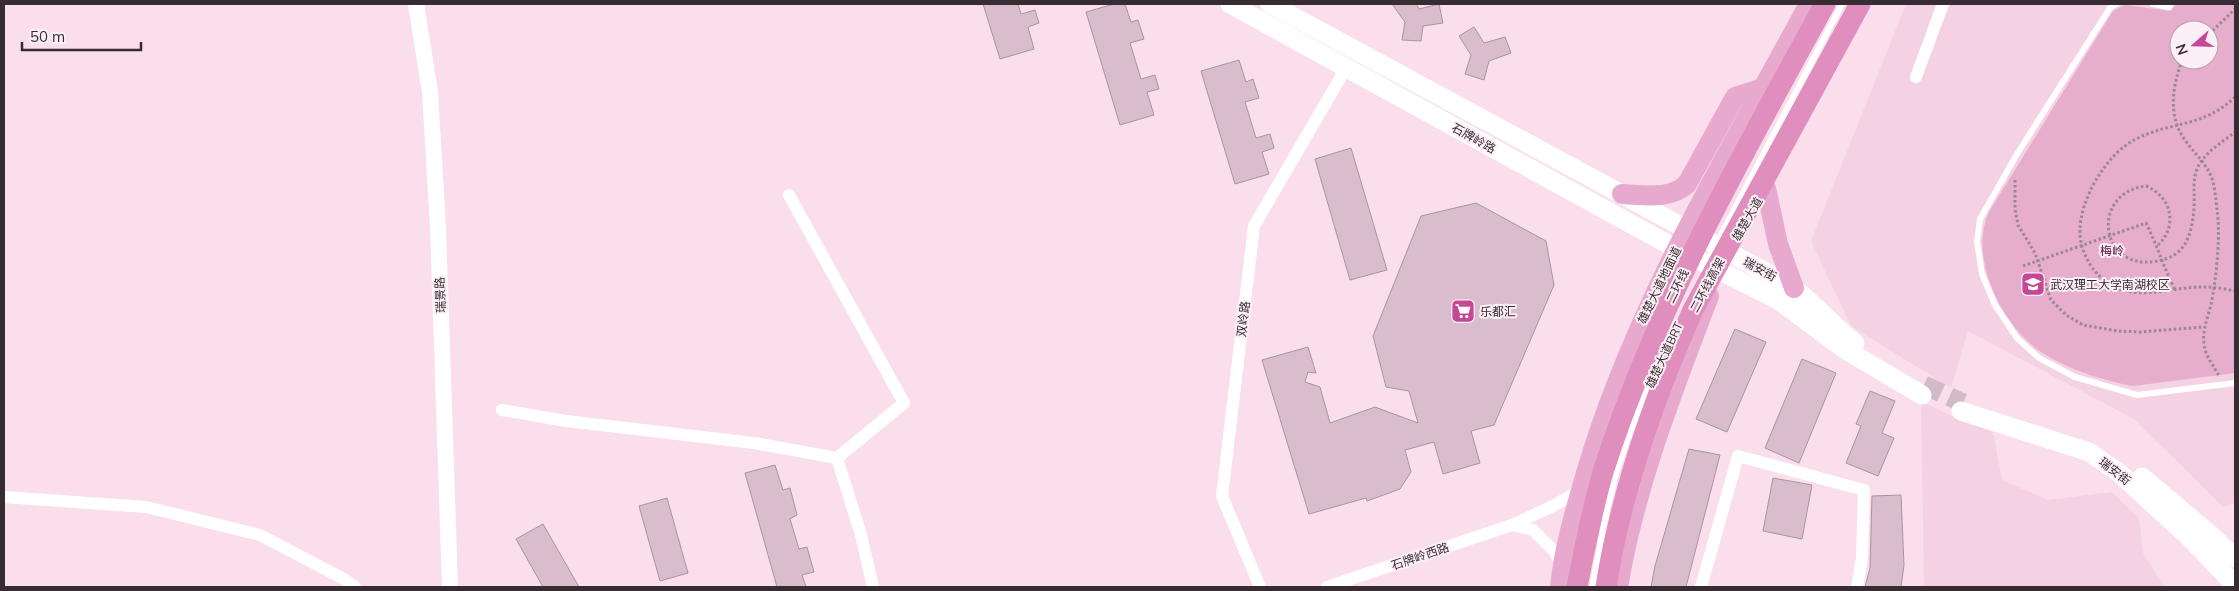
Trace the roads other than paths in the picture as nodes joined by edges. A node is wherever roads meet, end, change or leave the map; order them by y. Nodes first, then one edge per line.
1 (416, 4) edge
2 (1230, 4) edge
3 (1270, 4) edge
4 (1809, 4) edge
5 (1825, 4) edge
6 (1842, 4) edge
7 (1858, 4) edge
8 (1943, 4) edge
9 (2116, 4) edge
10 (2153, 4) edge
11 (2171, 4) edge
12 (1346, 68) junction
13 (1916, 77) dead end
14 (1763, 88) junction
15 (1766, 188) junction
16 (1622, 194) junction
17 (789, 195) dead end
18 (1687, 229) junction
19 (1727, 243) junction
20 (1677, 249) junction
21 (1709, 268) junction
22 (1794, 288) junction
23 (1660, 363) dead end
24 (2235, 383) edge
25 (502, 410) dead end
26 (837, 458) junction
27 (1581, 490) junction
28 (4, 497) edge
29 (1512, 525) junction
30 (2235, 558) edge
31 (1562, 567) junction
32 (2235, 585) edge
33 (355, 587) edge
34 (450, 587) edge
35 (873, 587) edge
36 (1260, 587) edge
37 (1327, 587) edge
38 (1560, 587) edge
39 (1577, 587) edge
40 (1592, 587) edge
41 (1606, 587) edge
42 (1618, 587) edge
43 (1702, 587) edge
44 (1857, 587) edge

1 - 34 street, 瑞景路
2 - 12 main road, 石牌岭路
3 - 16 main road, 石牌岭路
4 - 14 main road, 雄楚大道地面道
5 - 39 highway, 二环线
6 - 19 lane
7 - 15 main road, 雄楚大道
7 - 19 highway, 二环线高架
8 - 13 street
9 - 24 lane
10 - 11 lane
12 - 20 main road, 石牌岭路
12 - 36 street, 双岭路
14 - 16 main road
14 - 18 main road, 雄楚大道地面道
15 - 19 main road, 雄楚大道
15 - 22 main road
16 - 18 main road, 石牌岭路
17 - 26 street
18 - 19 main road, 瑞安街
18 - 20 main road, 雄楚大道地面道
19 - 21 main road, 雄楚大道
19 - 22 main road, 瑞安街
19 - 41 highway, 二环线高架
19 - 42 highway
20 - 21 main road, 石牌岭路
20 - 27 main road, 雄楚大道地面道
21 - 22 main road, 瑞安街
21 - 42 main road, 雄楚大道
23 - 40 lane, 雄楚大道BRT
25 - 26 street
26 - 35 street
27 - 29 street, 石牌岭西路
27 - 31 main road, 雄楚大道地面道
28 - 33 street
29 - 31 street
29 - 37 street, 石牌岭西路
30 - 32 main road, 瑞安街
31 - 38 main road, 雄楚大道地面道
43 - 44 street

